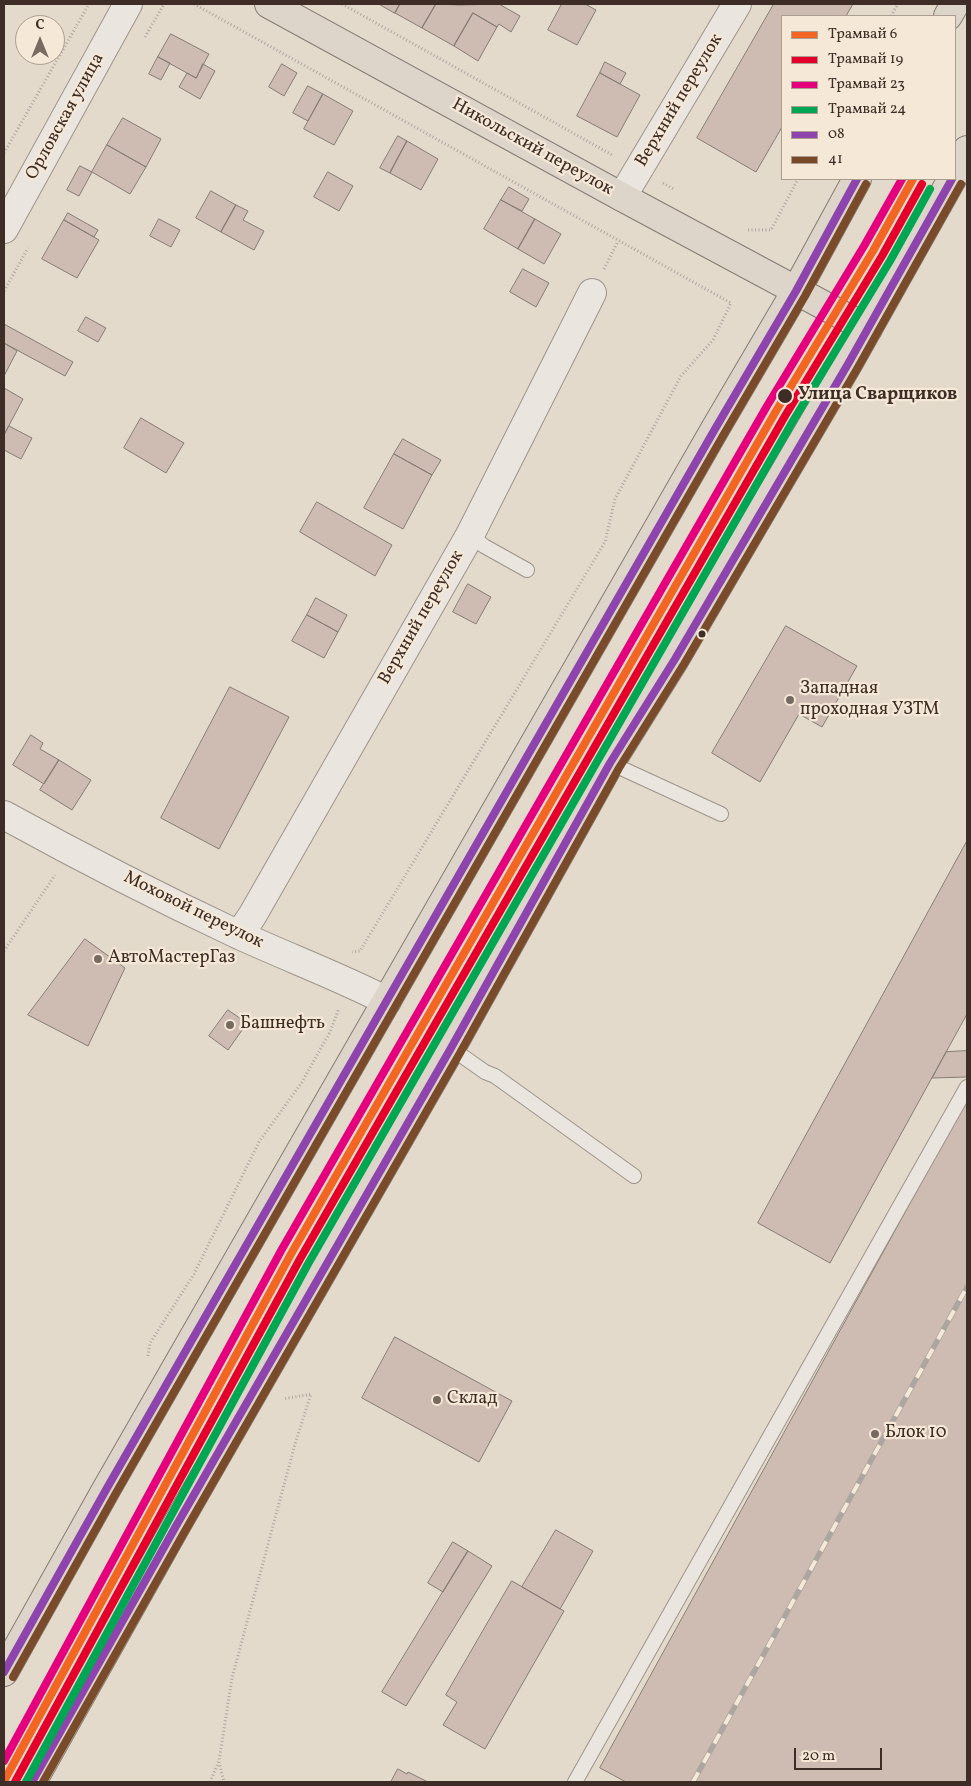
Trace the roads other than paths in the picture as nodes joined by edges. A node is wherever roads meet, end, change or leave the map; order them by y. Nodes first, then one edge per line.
1 (128, 4) edge
2 (269, 4) edge
3 (737, 4) edge
4 (955, 4) edge
5 (949, 15) edge
6 (967, 150) edge
7 (956, 171) edge
8 (856, 180) edge
9 (951, 180) edge
10 (622, 197) junction
11 (4, 229) edge
12 (796, 291) junction
13 (592, 293) dead end
14 (868, 329) junction
15 (470, 535) junction
16 (527, 570) dead end
17 (610, 764) junction
18 (721, 814) dead end
19 (4, 815) edge
20 (239, 935) junction
21 (386, 1001) junction
22 (451, 1048) junction
23 (967, 1087) edge
24 (634, 1176) dead end
25 (4, 1672) edge
26 (32, 1782) edge
27 (575, 1782) edge

1 - 11 street, Орловская улица
2 - 10 main road, Никольский переулок
3 - 10 street, Верхний переулок
4 - 5 main road
6 - 7 main road
8 - 12 main road
9 - 14 main road
10 - 12 main road, Никольский переулок
12 - 14 main road, Никольский переулок
12 - 21 main road
13 - 15 street, Верхний переулок
14 - 17 main road
15 - 16 lane
15 - 20 street, Верхний переулок
17 - 18 lane
17 - 22 main road
19 - 20 street, Моховой переулок
20 - 21 street, Моховой переулок
21 - 25 main road
22 - 24 lane
22 - 26 main road
23 - 27 lane

